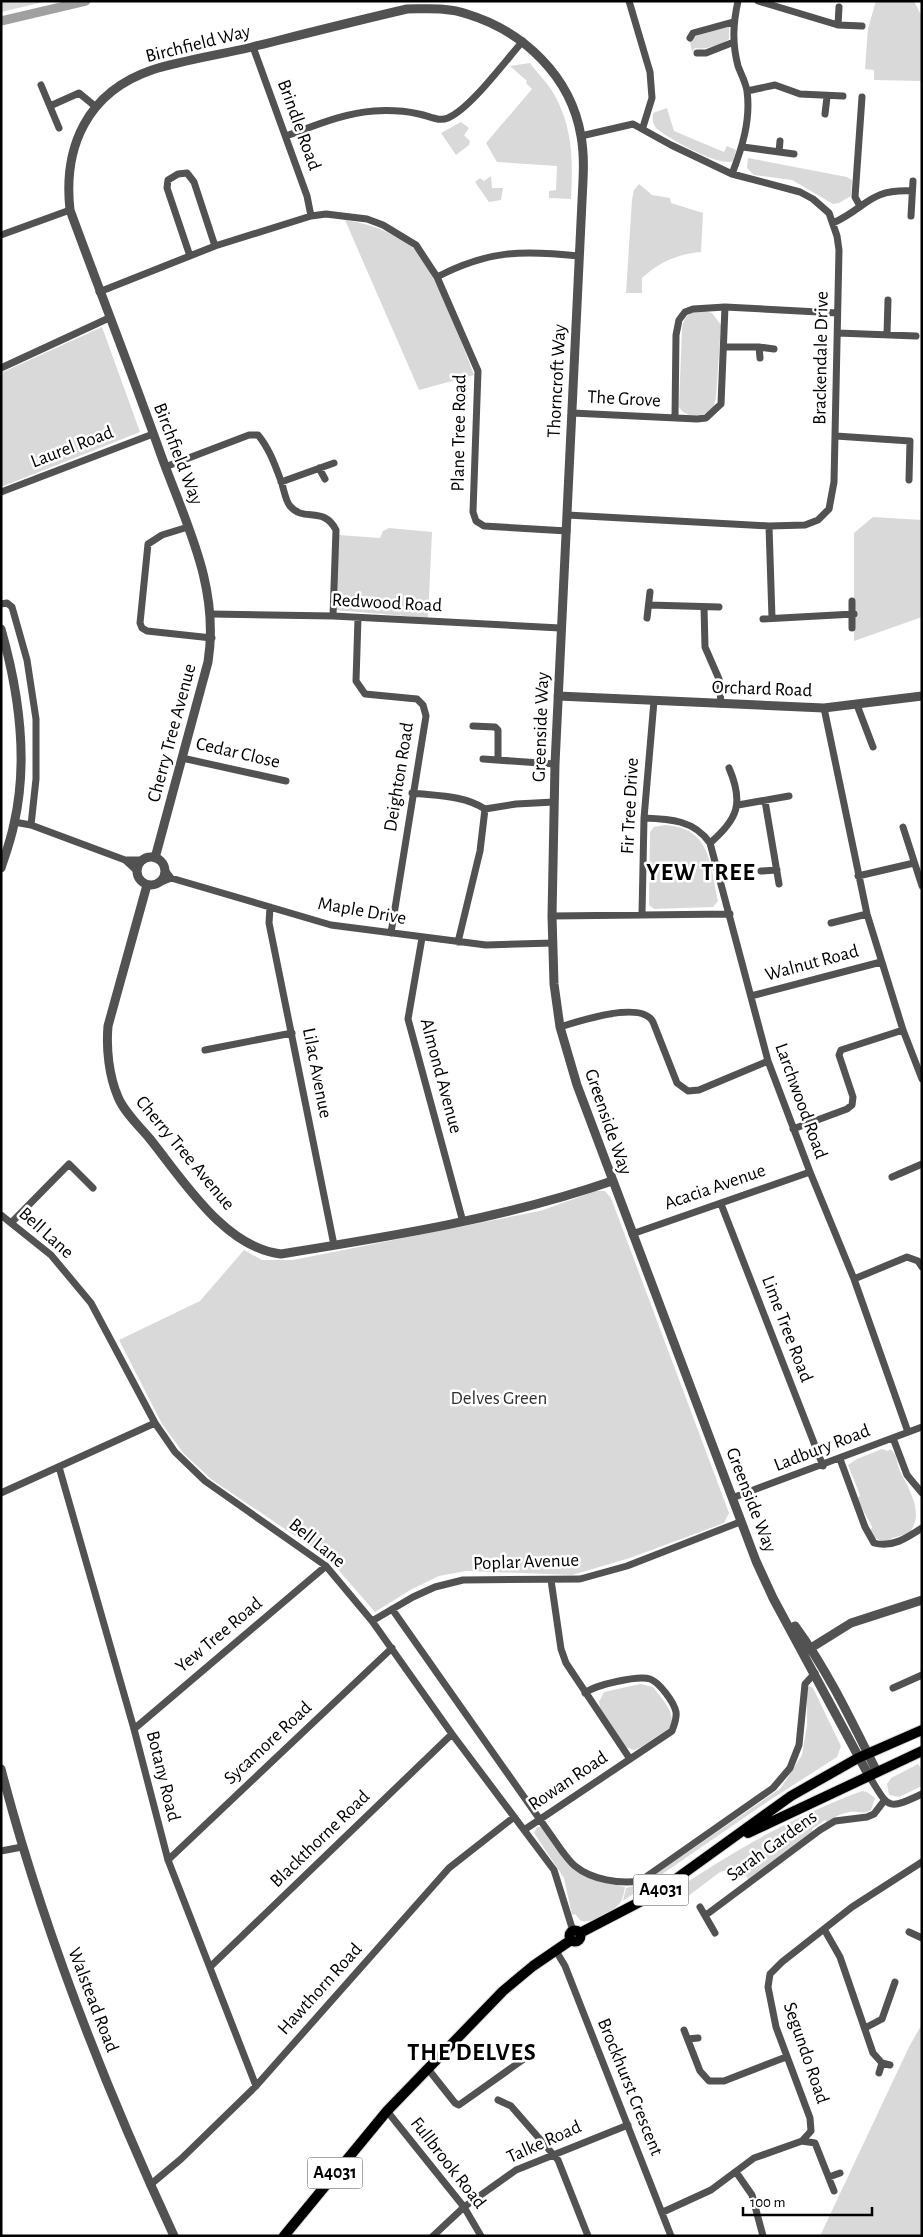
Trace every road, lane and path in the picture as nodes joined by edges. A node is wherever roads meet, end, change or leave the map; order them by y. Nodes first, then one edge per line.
1 (629, 1) edge
2 (738, 1) edge
3 (758, 1) edge
4 (839, 7) dead end
5 (733, 22) junction
6 (838, 25) junction
7 (862, 26) dead end
8 (690, 38) dead end
9 (523, 41) junction
10 (734, 42) junction
11 (253, 46) junction
12 (697, 53) dead end
13 (41, 85) dead end
14 (747, 91) junction
15 (843, 96) dead end
16 (827, 97) junction
17 (862, 97) dead end
18 (50, 106) junction
19 (96, 107) junction
20 (825, 114) dead end
21 (643, 127) junction
22 (59, 128) dead end
23 (286, 136) junction
24 (581, 136) junction
25 (780, 141) dead end
26 (743, 147) junction
27 (780, 152) junction
28 (794, 154) dead end
29 (732, 174) junction
30 (913, 181) dead end
31 (912, 191) junction
32 (860, 206) junction
33 (70, 210) junction
34 (311, 216) junction
35 (911, 216) dead end
36 (834, 223) junction
37 (1, 235) edge
38 (215, 246) junction
39 (190, 256) junction
40 (579, 256) junction
41 (437, 277) junction
42 (99, 292) junction
43 (888, 300) dead end
44 (725, 307) junction
45 (837, 313) junction
46 (110, 318) junction
47 (838, 333) junction
48 (887, 334) junction
49 (916, 336) dead end
50 (725, 347) junction
51 (759, 347) junction
52 (774, 349) dead end
53 (760, 358) dead end
54 (1, 368) edge
55 (572, 412) junction
56 (675, 417) junction
57 (154, 434) junction
58 (836, 436) junction
59 (334, 463) dead end
60 (166, 467) junction
61 (319, 468) junction
62 (325, 479) dead end
63 (909, 480) dead end
64 (281, 482) junction
65 (1, 492) edge
66 (567, 515) junction
67 (188, 526) junction
68 (769, 526) junction
69 (567, 531) junction
70 (650, 592) dead end
71 (852, 601) dead end
72 (1, 604) edge
73 (649, 605) junction
74 (704, 607) junction
75 (719, 607) dead end
76 (211, 614) junction
77 (854, 614) junction
78 (333, 616) junction
79 (358, 618) junction
80 (647, 618) dead end
81 (772, 618) junction
82 (763, 619) dead end
83 (560, 628) junction
84 (852, 628) dead end
85 (1, 629) edge
86 (212, 638) junction
87 (558, 696) junction
88 (922, 696) edge
89 (654, 701) junction
90 (720, 704) junction
91 (857, 705) junction
92 (824, 708) junction
93 (473, 726) dead end
94 (874, 746) dead end
95 (182, 758) junction
96 (483, 759) dead end
97 (498, 760) junction
98 (555, 764) junction
99 (730, 768) dead end
100 (286, 781) dead end
101 (412, 793) junction
102 (789, 796) dead end
103 (765, 801) junction
104 (554, 802) junction
105 (738, 805) junction
106 (485, 809) junction
107 (644, 818) junction
108 (14, 822) junction
109 (31, 825) junction
110 (903, 827) dead end
111 (710, 843) junction
112 (155, 858) junction
113 (125, 860) junction
114 (143, 860) junction
115 (914, 863) junction
116 (1, 868) edge
117 (165, 870) junction
118 (777, 870) junction
119 (137, 871) junction
120 (761, 871) dead end
121 (858, 876) junction
122 (171, 878) junction
123 (159, 882) junction
124 (780, 884) dead end
125 (147, 885) junction
126 (922, 886) edge
127 (270, 907) junction
128 (642, 914) junction
129 (730, 914) junction
130 (867, 914) junction
131 (552, 916) junction
132 (831, 924) dead end
133 (391, 934) junction
134 (422, 938) junction
135 (458, 942) junction
136 (553, 943) junction
137 (881, 962) junction
138 (751, 996) junction
139 (560, 1027) junction
140 (903, 1030) junction
141 (292, 1033) junction
142 (205, 1050) dead end
143 (768, 1061) junction
144 (919, 1064) edge
145 (922, 1079) edge
146 (793, 1129) junction
147 (922, 1164) edge
148 (810, 1172) junction
149 (892, 1177) dead end
150 (612, 1181) junction
151 (93, 1188) dead end
152 (722, 1204) junction
153 (1, 1215) edge
154 (12, 1222) junction
155 (463, 1222) junction
156 (632, 1234) junction
157 (334, 1245) junction
158 (922, 1267) edge
159 (854, 1279) junction
160 (155, 1423) junction
161 (922, 1427) edge
162 (908, 1432) junction
163 (893, 1438) junction
164 (840, 1459) junction
165 (822, 1466) junction
166 (59, 1467) junction
167 (922, 1492) edge
168 (1, 1493) edge
169 (732, 1498) junction
170 (740, 1522) junction
171 (922, 1528) edge
172 (326, 1566) junction
173 (551, 1580) junction
174 (922, 1600) edge
175 (392, 1609) junction
176 (372, 1621) junction
177 (392, 1648) junction
178 (807, 1650) junction
179 (815, 1674) junction
180 (921, 1676) edge
181 (893, 1688) dead end
182 (585, 1693) junction
183 (134, 1729) junction
184 (922, 1730) edge
185 (452, 1734) junction
186 (922, 1751) edge
187 (863, 1755) junction
188 (630, 1759) junction
189 (1, 1769) edge
190 (873, 1774) junction
191 (922, 1794) edge
192 (884, 1801) junction
193 (514, 1817) junction
194 (540, 1819) junction
195 (524, 1830) junction
196 (731, 1841) junction
197 (22, 1847) junction
198 (1, 1851) edge
199 (168, 1860) junction
200 (922, 1862) edge
201 (700, 1907) dead end
202 (706, 1915) junction
203 (824, 1929) junction
204 (909, 1932) dead end
205 (715, 1933) dead end
206 (574, 1935) junction
207 (921, 1940) edge
208 (556, 1952) junction
209 (210, 1967) junction
210 (895, 1982) dead end
211 (880, 1997) dead end
212 (888, 2000) junction
213 (865, 2028) junction
214 (684, 2030) dead end
215 (698, 2038) dead end
216 (688, 2039) junction
217 (531, 2054) dead end
218 (786, 2057) junction
219 (428, 2069) junction
220 (879, 2073) dead end
221 (256, 2086) junction
222 (498, 2100) dead end
223 (387, 2111) junction
224 (628, 2125) junction
225 (802, 2141) junction
226 (553, 2154) junction
227 (736, 2172) junction
228 (840, 2173) dead end
229 (828, 2177) junction
230 (150, 2185) junction
231 (834, 2191) dead end
232 (464, 2207) junction
233 (663, 2212) junction
234 (174, 2236) edge
235 (284, 2236) edge
236 (433, 2236) edge
237 (481, 2236) edge
238 (588, 2236) edge
239 (671, 2236) edge
240 (763, 2236) edge

1 - 21 street
2 - 5 street
3 - 6 street
4 - 6 street
5 - 8 street
5 - 10 street
6 - 7 street
9 - 11 street, Birchfield Way
9 - 23 street
9 - 24 street, Birchfield Way
10 - 12 street
10 - 14 street
11 - 19 street, Birchfield Way
11 - 23 street, Brindle Road
13 - 18 street
14 - 16 street
14 - 26 street
15 - 16 street
16 - 20 street
17 - 32 street
18 - 19 street
18 - 22 street
19 - 33 street, Birchfield Way
21 - 24 street
21 - 29 street
23 - 34 street, Brindle Road
24 - 40 street, Thorncroft Way
25 - 27 street
26 - 27 street
26 - 29 street
27 - 28 street
29 - 36 street
30 - 31 street
31 - 32 street
31 - 35 street
32 - 36 street
33 - 37 street
33 - 42 street, Birchfield Way
34 - 38 street, Plane Tree Road
34 - 41 street, Plane Tree Road
36 - 45 street, Brackendale Drive
38 - 39 street, Plane Tree Road
38 - 39 street
39 - 42 street, Plane Tree Road
40 - 41 street
40 - 55 street, Thorncroft Way
41 - 69 street, Plane Tree Road
42 - 46 street, Birchfield Way
43 - 48 street
44 - 45 street, The Grove
44 - 50 street, The Grove
44 - 56 street, The Grove
45 - 47 street, Brackendale Drive
46 - 54 street
46 - 57 street, Birchfield Way
47 - 48 street
47 - 58 street, Brackendale Drive
48 - 49 street
50 - 51 street
50 - 56 street, The Grove
51 - 52 street
51 - 53 street
55 - 56 street, The Grove
55 - 66 street, Thorncroft Way
57 - 60 street, Birchfield Way
57 - 65 street, Laurel Road
58 - 63 street
58 - 68 street, Brackendale Drive
59 - 61 street
60 - 64 street
60 - 67 street, Birchfield Way
61 - 62 street
61 - 64 street
64 - 78 street
66 - 68 street, Brackendale Drive
66 - 69 street, Thorncroft Way
67 - 76 street, Birchfield Way
67 - 86 street
68 - 81 street
69 - 83 street, Thorncroft Way
70 - 73 street
71 - 77 street
72 - 109 street
73 - 74 street
73 - 80 street
74 - 75 street
74 - 90 street
76 - 78 street, Redwood Road
76 - 86 street, Cherry Tree Avenue
77 - 81 street
77 - 84 street
78 - 79 street, Redwood Road
79 - 83 street, Redwood Road
79 - 101 street, Deighton Road
81 - 82 street
83 - 87 street, Greenside Way
85 - 108 street
86 - 95 street, Cherry Tree Avenue
87 - 89 street, Orchard Road
87 - 98 street, Greenside Way
88 - 91 street
89 - 90 street, Orchard Road
89 - 107 street, Fir Tree Drive
90 - 92 street, Orchard Road
91 - 92 street
91 - 94 street
92 - 121 street, Orchard Road
93 - 97 street
95 - 100 street, Cedar Close
95 - 112 street, Cherry Tree Avenue
96 - 97 street
97 - 98 street
98 - 104 street, Greenside Way
99 - 105 street
101 - 106 street
101 - 133 street, Deighton Road
102 - 103 street
103 - 105 street
103 - 118 street
104 - 106 street
104 - 131 street, Greenside Way
105 - 111 street
106 - 135 street
107 - 111 street
107 - 128 street, Fir Tree Drive
108 - 109 street
108 - 116 street
109 - 113 street
110 - 115 street
111 - 129 street, Larchwood Road
112 - 114 street
112 - 117 street
113 - 114 street
113 - 119 street
114 - 119 street
115 - 121 street
115 - 126 street
117 - 122 street
117 - 123 street
118 - 120 street
118 - 124 street
119 - 125 street
121 - 130 street, Orchard Road
122 - 123 street
122 - 127 street, Maple Drive
123 - 125 street
125 - 157 street, Cherry Tree Avenue
127 - 133 street, Maple Drive
127 - 141 street, Lilac Avenue
128 - 129 street
128 - 131 street
129 - 138 street, Larchwood Road
130 - 132 street
130 - 137 street, Orchard Road
131 - 136 street, Greenside Way
133 - 134 street, Maple Drive
134 - 135 street, Maple Drive
134 - 155 street, Almond Avenue
135 - 136 street, Maple Drive
136 - 139 street, Greenside Way
137 - 138 street, Walnut Road
137 - 140 street
138 - 143 street, Larchwood Road
139 - 143 street
139 - 150 street, Greenside Way
140 - 144 street
140 - 146 street
141 - 142 street
141 - 157 street, Lilac Avenue
143 - 146 street, Larchwood Road
144 - 145 street
146 - 148 street, Larchwood Road
147 - 149 street
148 - 152 street, Acacia Avenue
148 - 159 street, Larchwood Road
150 - 155 street, Cherry Tree Avenue
150 - 156 street, Greenside Way
151 - 154 street
152 - 156 street, Acacia Avenue
152 - 165 street, Lime Tree Road
153 - 154 street, Bell Lane
154 - 160 street, Bell Lane
155 - 157 street, Cherry Tree Avenue
156 - 169 street, Greenside Way
158 - 159 street
159 - 162 street, Larchwood Road
160 - 166 street
160 - 172 street, Bell Lane
161 - 162 street, Ladbury Road
162 - 163 street, Ladbury Road
163 - 164 street, Ladbury Road
163 - 167 street
164 - 165 street, Ladbury Road
164 - 171 street
165 - 169 street, Ladbury Road
166 - 168 street
166 - 183 street, Botany Road
169 - 170 street, Greenside Way
170 - 173 street, Poplar Avenue
170 - 178 street, Greenside Way
172 - 176 street, Bell Lane
172 - 183 street, Yew Tree Road
173 - 175 street, Poplar Avenue
173 - 182 street, Rowan Road
174 - 178 street
175 - 176 street, Poplar Avenue
175 - 194 street
176 - 177 street, Bell Lane
177 - 185 street, Bell Lane
177 - 199 street, Sycamore Road
178 - 179 street, Greenside Way
178 - 187 street, Greenside Way
179 - 187 street, Greenside Way
179 - 194 street
180 - 181 street
182 - 188 street, Rowan Road
182 - 188 street, Rowan Road
183 - 199 street, Botany Road
184 - 187 main road, A4031
185 - 193 street, Bell Lane
185 - 209 street, Blackthorne Road
186 - 190 main road, A4031
187 - 190 street
187 - 196 main road, A4031
188 - 194 street, Rowan Road
189 - 197 street, Walstead Road
190 - 192 street
190 - 196 main road, A4031
191 - 192 street
192 - 202 street, Sarah Gardens
193 - 195 street, Bell Lane
193 - 221 street, Hawthorn Road
194 - 195 street, Rowan Road
195 - 206 street, Bell Lane
196 - 206 main road, A4031
197 - 198 street
197 - 230 street, Walstead Road
199 - 209 street, Botany Road
200 - 203 street, Segundo Road
201 - 202 street
202 - 205 street
203 - 213 street
203 - 218 street, Segundo Road
204 - 207 street
206 - 208 main road, A4031
208 - 219 main road, A4031
208 - 224 street, Brockhurst Crescent
209 - 221 street, Botany Road
210 - 212 street
211 - 212 street
212 - 213 street
213 - 220 street
214 - 216 street
215 - 216 street
216 - 218 street
217 - 219 street
218 - 225 street, Segundo Road
219 - 223 main road, A4031
221 - 230 street, Hawthorn Road
222 - 226 street
223 - 232 street, Fullbrook Road
223 - 235 main road, A4031
224 - 226 street, Talke Road
224 - 233 street, Brockhurst Crescent
225 - 227 street
225 - 229 street
226 - 232 street, Talke Road
226 - 238 street
227 - 233 street
227 - 240 street
228 - 229 street
229 - 231 street
230 - 234 street, Walstead Road
232 - 236 street, Talke Road
232 - 237 street, Fullbrook Road
233 - 239 street, Brockhurst Crescent

